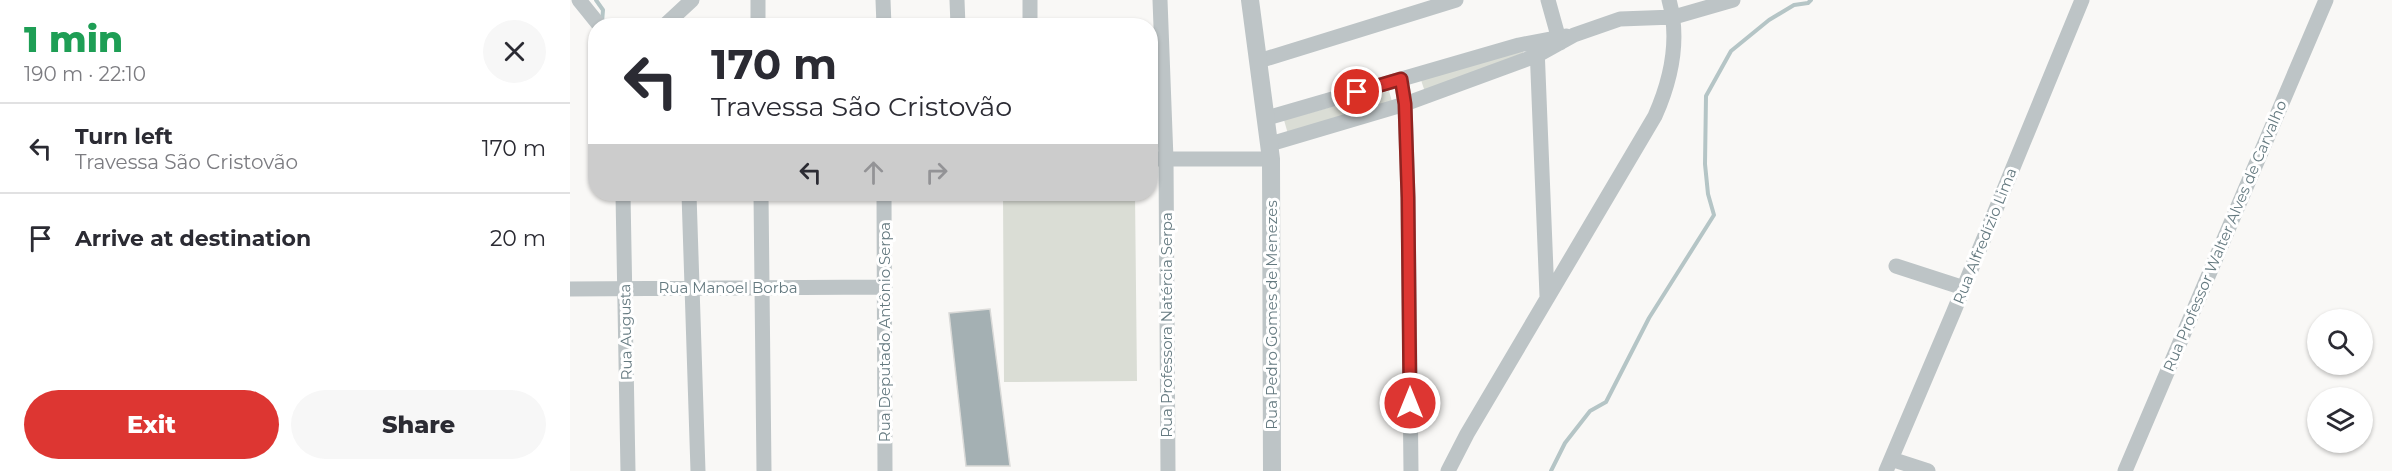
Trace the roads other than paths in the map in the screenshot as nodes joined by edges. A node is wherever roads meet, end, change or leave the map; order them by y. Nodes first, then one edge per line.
1 (579, 0) edge
2 (758, 0) edge
3 (884, 0) edge
4 (957, 0) edge
5 (1030, 0) edge
6 (1160, 0) edge
7 (1250, 0) edge
8 (1456, 0) edge
9 (1548, 0) edge
10 (1669, 0) edge
11 (1733, 0) edge
12 (2082, 0) edge
13 (2326, 0) edge
14 (686, 5) edge
15 (1674, 17) junction
16 (594, 18) edge
17 (672, 18) edge
18 (758, 18) edge
19 (884, 18) edge
20 (958, 18) edge
21 (1030, 18) edge
22 (1560, 40) junction
23 (1537, 48) junction
24 (1259, 61) junction
25 (1401, 79) junction
26 (1405, 104) junction
27 (1267, 118) junction
28 (1270, 151) junction
29 (1158, 159) edge
30 (1166, 159) junction
31 (623, 201) edge
32 (689, 201) edge
33 (761, 201) edge
34 (884, 201) edge
35 (1896, 266) dead end
36 (885, 287) junction
37 (762, 288) junction
38 (1964, 288) junction
39 (570, 289) edge
40 (625, 289) junction
41 (693, 289) junction
42 (1547, 296) junction
43 (1888, 465) edge
44 (628, 471) edge
45 (698, 471) edge
46 (764, 471) edge
47 (885, 471) edge
48 (1168, 471) edge
49 (1272, 471) edge
50 (1411, 471) edge
51 (1448, 471) edge
52 (1928, 471) edge
53 (2125, 471) edge

1 - 16 street
2 - 18 street
3 - 19 street
4 - 20 street
5 - 21 street
6 - 30 street, Rua Professora Natércia Serpa
7 - 24 street, Rua Pedro Gomes de Menezes
8 - 24 street
9 - 22 street
10 - 15 street
11 - 15 street
12 - 38 street, Rua Alfredízio Lima
13 - 53 street, Rua Professor Walter Alves de Carvalho
14 - 17 street
15 - 22 street
15 - 42 street
22 - 23 street
23 - 25 street
23 - 26 street
23 - 42 street
24 - 27 street, Rua Pedro Gomes de Menezes
25 - 26 street
25 - 27 street
26 - 28 street
26 - 50 street
27 - 28 street, Rua Pedro Gomes de Menezes
28 - 30 street
28 - 49 street, Rua Pedro Gomes de Menezes
29 - 30 street
30 - 48 street, Rua Professora Natércia Serpa
31 - 40 street, Rua Augusta
32 - 41 street
33 - 37 street
34 - 36 street, Rua Deputado Antônio Serpa
35 - 38 street
36 - 37 street, Rua Manoel Borba
36 - 47 street, Rua Deputado Antônio Serpa
37 - 41 street, Rua Manoel Borba
37 - 46 street
38 - 43 street, Rua Alfredízio Lima
39 - 40 street, Rua Manoel Borba
40 - 41 street, Rua Manoel Borba
40 - 44 street, Rua Augusta
41 - 45 street
42 - 51 street
43 - 52 street

